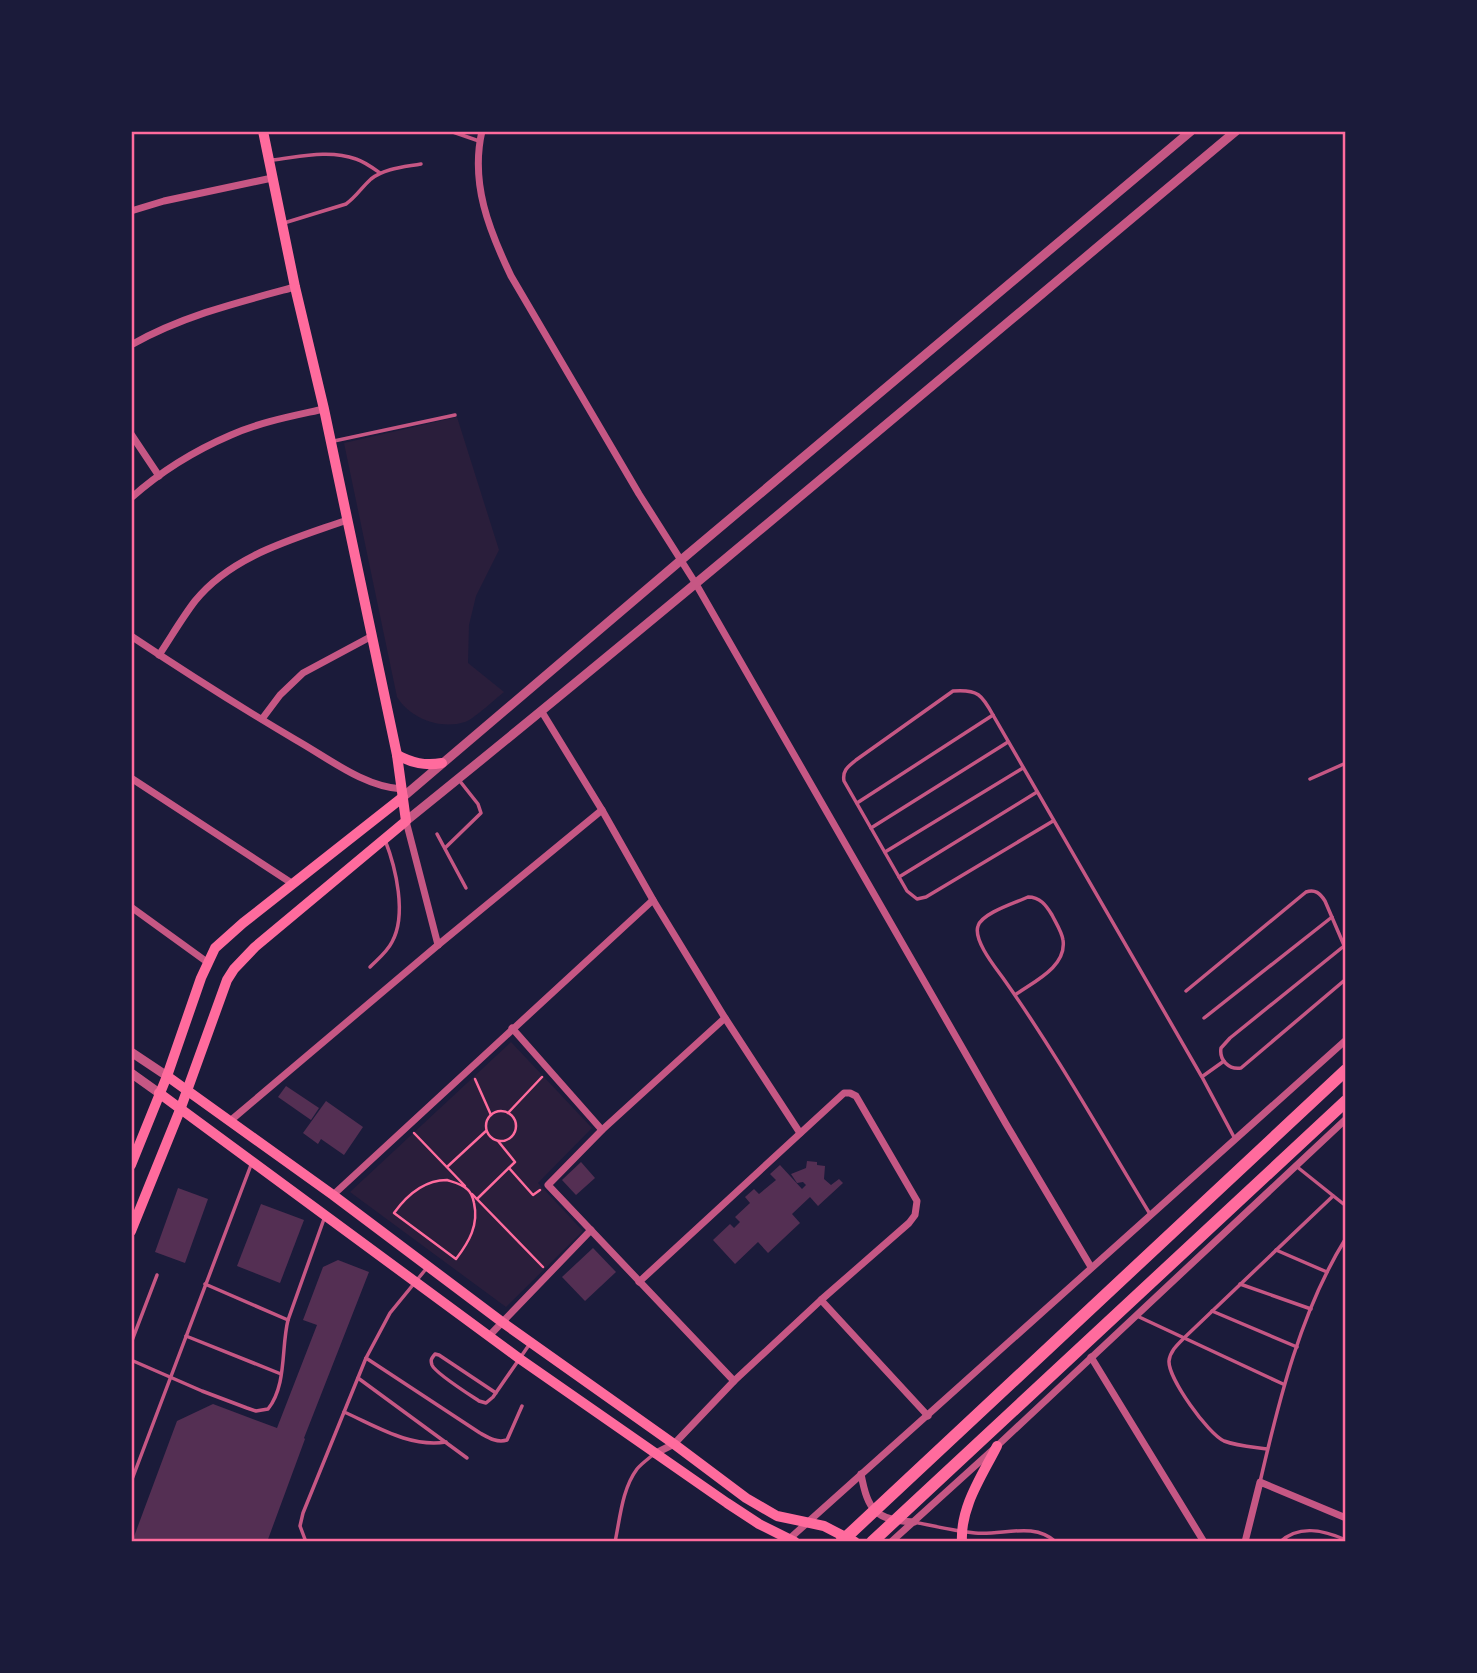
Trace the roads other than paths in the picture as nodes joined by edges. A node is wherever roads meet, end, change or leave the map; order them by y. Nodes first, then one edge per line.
1 (263, 131) edge
2 (450, 131) edge
3 (482, 131) edge
4 (1191, 131) edge
5 (1236, 131) edge
6 (480, 141) junction
7 (268, 160) junction
8 (422, 164) dead end
9 (380, 173) junction
10 (272, 178) junction
11 (131, 211) edge
12 (282, 224) junction
13 (295, 287) junction
14 (131, 345) edge
15 (324, 409) junction
16 (455, 415) dead end
17 (131, 434) edge
18 (331, 442) junction
19 (159, 476) junction
20 (131, 498) edge
21 (346, 520) junction
22 (680, 561) junction
23 (695, 584) junction
24 (131, 636) edge
25 (372, 636) junction
26 (159, 655) junction
27 (542, 712) junction
28 (993, 715) junction
29 (261, 719) junction
30 (1008, 742) junction
31 (397, 755) junction
32 (442, 763) junction
33 (1346, 763) edge
34 (1023, 768) junction
35 (131, 778) edge
36 (458, 779) junction
37 (1310, 779) dead end
38 (1037, 792) junction
39 (402, 793) junction
40 (857, 803) junction
41 (602, 810) junction
42 (406, 821) junction
43 (1054, 821) junction
44 (871, 828) junction
45 (437, 834) dead end
46 (385, 838) junction
47 (445, 848) junction
48 (885, 852) junction
49 (899, 877) junction
50 (293, 884) junction
51 (466, 888) dead end
52 (653, 900) junction
53 (131, 907) edge
54 (1332, 917) junction
55 (438, 945) junction
56 (1345, 948) edge
57 (207, 962) junction
58 (370, 967) dead end
59 (1346, 979) edge
60 (1186, 991) dead end
61 (1015, 995) junction
62 (725, 1018) junction
63 (1204, 1018) dead end
64 (512, 1028) junction
65 (1346, 1040) edge
66 (131, 1052) edge
67 (1224, 1061) junction
68 (1346, 1070) edge
69 (131, 1073) edge
70 (167, 1076) junction
71 (1202, 1077) junction
72 (186, 1091) junction
73 (159, 1094) junction
74 (1346, 1101) edge
75 (180, 1110) junction
76 (1346, 1119) edge
77 (230, 1121) junction
78 (602, 1130) junction
79 (800, 1133) junction
80 (1235, 1138) junction
81 (252, 1163) junction
82 (131, 1165) edge
83 (1296, 1166) junction
84 (332, 1195) junction
85 (1333, 1196) junction
86 (1346, 1206) edge
87 (1150, 1214) junction
88 (325, 1217) junction
89 (591, 1230) junction
90 (131, 1231) edge
91 (1346, 1238) edge
92 (1276, 1250) junction
93 (428, 1267) junction
94 (1091, 1267) junction
95 (1327, 1272) junction
96 (157, 1276) dead end
97 (414, 1282) junction
98 (639, 1282) junction
99 (205, 1284) junction
100 (1240, 1284) junction
101 (821, 1300) junction
102 (1311, 1309) junction
103 (1212, 1311) junction
104 (1136, 1315) junction
105 (288, 1320) junction
106 (502, 1322) junction
107 (186, 1336) junction
108 (489, 1336) junction
109 (1184, 1338) junction
110 (531, 1342) junction
111 (131, 1343) edge
112 (1297, 1347) junction
113 (1091, 1357) junction
114 (366, 1358) junction
115 (520, 1359) junction
116 (132, 1361) edge
117 (131, 1366) edge
118 (281, 1374) junction
119 (171, 1377) junction
120 (358, 1378) junction
121 (734, 1381) junction
122 (1284, 1384) junction
123 (496, 1393) junction
124 (522, 1406) dead end
125 (344, 1412) junction
126 (928, 1416) junction
127 (446, 1442) junction
128 (674, 1444) junction
129 (997, 1446) junction
130 (1267, 1449) junction
131 (654, 1454) junction
132 (467, 1458) dead end
133 (861, 1474) junction
134 (131, 1482) edge
135 (1259, 1482) junction
136 (1346, 1518) edge
137 (810, 1522) junction
138 (914, 1522) junction
139 (961, 1536) edge
140 (1346, 1540) edge
141 (790, 1541) edge
142 (306, 1542) edge
143 (615, 1542) edge
144 (841, 1542) edge
145 (855, 1542) edge
146 (873, 1542) edge
147 (891, 1542) edge
148 (1056, 1542) edge
149 (1204, 1542) edge
150 (1245, 1542) edge
151 (1280, 1542) edge

1 - 7 main road
2 - 6 lane
3 - 6 street
4 - 22 street
5 - 23 street
6 - 22 street
7 - 9 lane
7 - 10 main road
8 - 9 lane
9 - 12 lane
10 - 11 street
10 - 12 main road
12 - 13 main road
13 - 14 street
13 - 15 main road
15 - 18 main road
15 - 19 street
16 - 18 lane
17 - 19 street
18 - 21 main road
19 - 20 street
21 - 25 main road
21 - 26 street
22 - 23 street
22 - 32 street
23 - 27 street
23 - 94 street
24 - 26 street
25 - 29 street
25 - 31 main road
26 - 29 street
27 - 36 street
27 - 41 street
28 - 30 lane
28 - 40 lane
28 - 40 lane
29 - 39 street
30 - 34 lane
30 - 44 lane
31 - 32 main road
31 - 39 main road
32 - 39 street
33 - 37 lane
34 - 38 lane
34 - 48 lane
35 - 50 street
36 - 42 street
36 - 47 lane
38 - 43 lane
38 - 49 lane
39 - 42 main road
39 - 50 main road
40 - 44 lane
41 - 52 street
41 - 55 street
42 - 46 main road
42 - 55 street
43 - 49 lane
43 - 71 lane
44 - 48 lane
45 - 47 lane
46 - 58 lane
46 - 72 main road
47 - 51 lane
48 - 49 lane
50 - 57 main road
52 - 62 street
52 - 64 street
53 - 57 street
54 - 56 lane
54 - 60 lane
54 - 63 lane
55 - 77 street
56 - 67 lane
57 - 70 main road
59 - 67 lane
61 - 61 lane
61 - 87 lane
62 - 78 street
62 - 79 street
64 - 78 street
64 - 84 street
65 - 80 street
66 - 70 street
67 - 71 lane
68 - 144 highway
69 - 73 street
70 - 72 main road
70 - 73 main road
71 - 80 lane
72 - 75 main road
72 - 77 main road
73 - 75 main road
73 - 82 main road
74 - 146 highway
75 - 81 main road
75 - 90 main road
76 - 83 street
77 - 84 main road
78 - 89 street
79 - 98 street
79 - 101 street
80 - 87 street
81 - 88 main road
81 - 99 lane
83 - 85 lane
83 - 104 street
84 - 93 main road
85 - 86 lane
85 - 92 lane
87 - 94 street
88 - 97 main road
88 - 105 lane
89 - 98 street
89 - 106 street
91 - 95 lane
92 - 95 lane
92 - 100 lane
93 - 97 lane
93 - 106 main road
94 - 126 street
95 - 102 lane
96 - 111 lane
97 - 108 main road
97 - 114 lane
98 - 121 street
99 - 105 lane
99 - 107 lane
100 - 102 lane
100 - 103 lane
101 - 121 street
101 - 126 street
102 - 112 lane
103 - 109 lane
103 - 112 lane
104 - 109 lane
104 - 113 street
105 - 118 lane
106 - 108 street
106 - 110 main road
107 - 118 lane
107 - 119 lane
108 - 115 main road
109 - 122 lane
109 - 130 lane
110 - 115 lane
110 - 128 main road
112 - 122 lane
113 - 129 street
113 - 149 street
114 - 120 lane
114 - 124 lane
115 - 123 lane
115 - 131 main road
116 - 117 lane
116 - 119 lane
118 - 119 lane
119 - 134 lane
120 - 125 lane
120 - 127 lane
121 - 128 street
122 - 130 lane
123 - 123 lane
125 - 127 lane
125 - 142 lane
126 - 133 street
127 - 132 lane
128 - 131 street
128 - 137 main road
129 - 138 street
129 - 139 main road
130 - 135 lane
131 - 141 main road
131 - 143 lane
133 - 137 street
133 - 138 street
135 - 136 street
135 - 150 street
137 - 141 street
137 - 145 main road
138 - 139 lane
138 - 147 street
139 - 148 lane
140 - 151 lane

